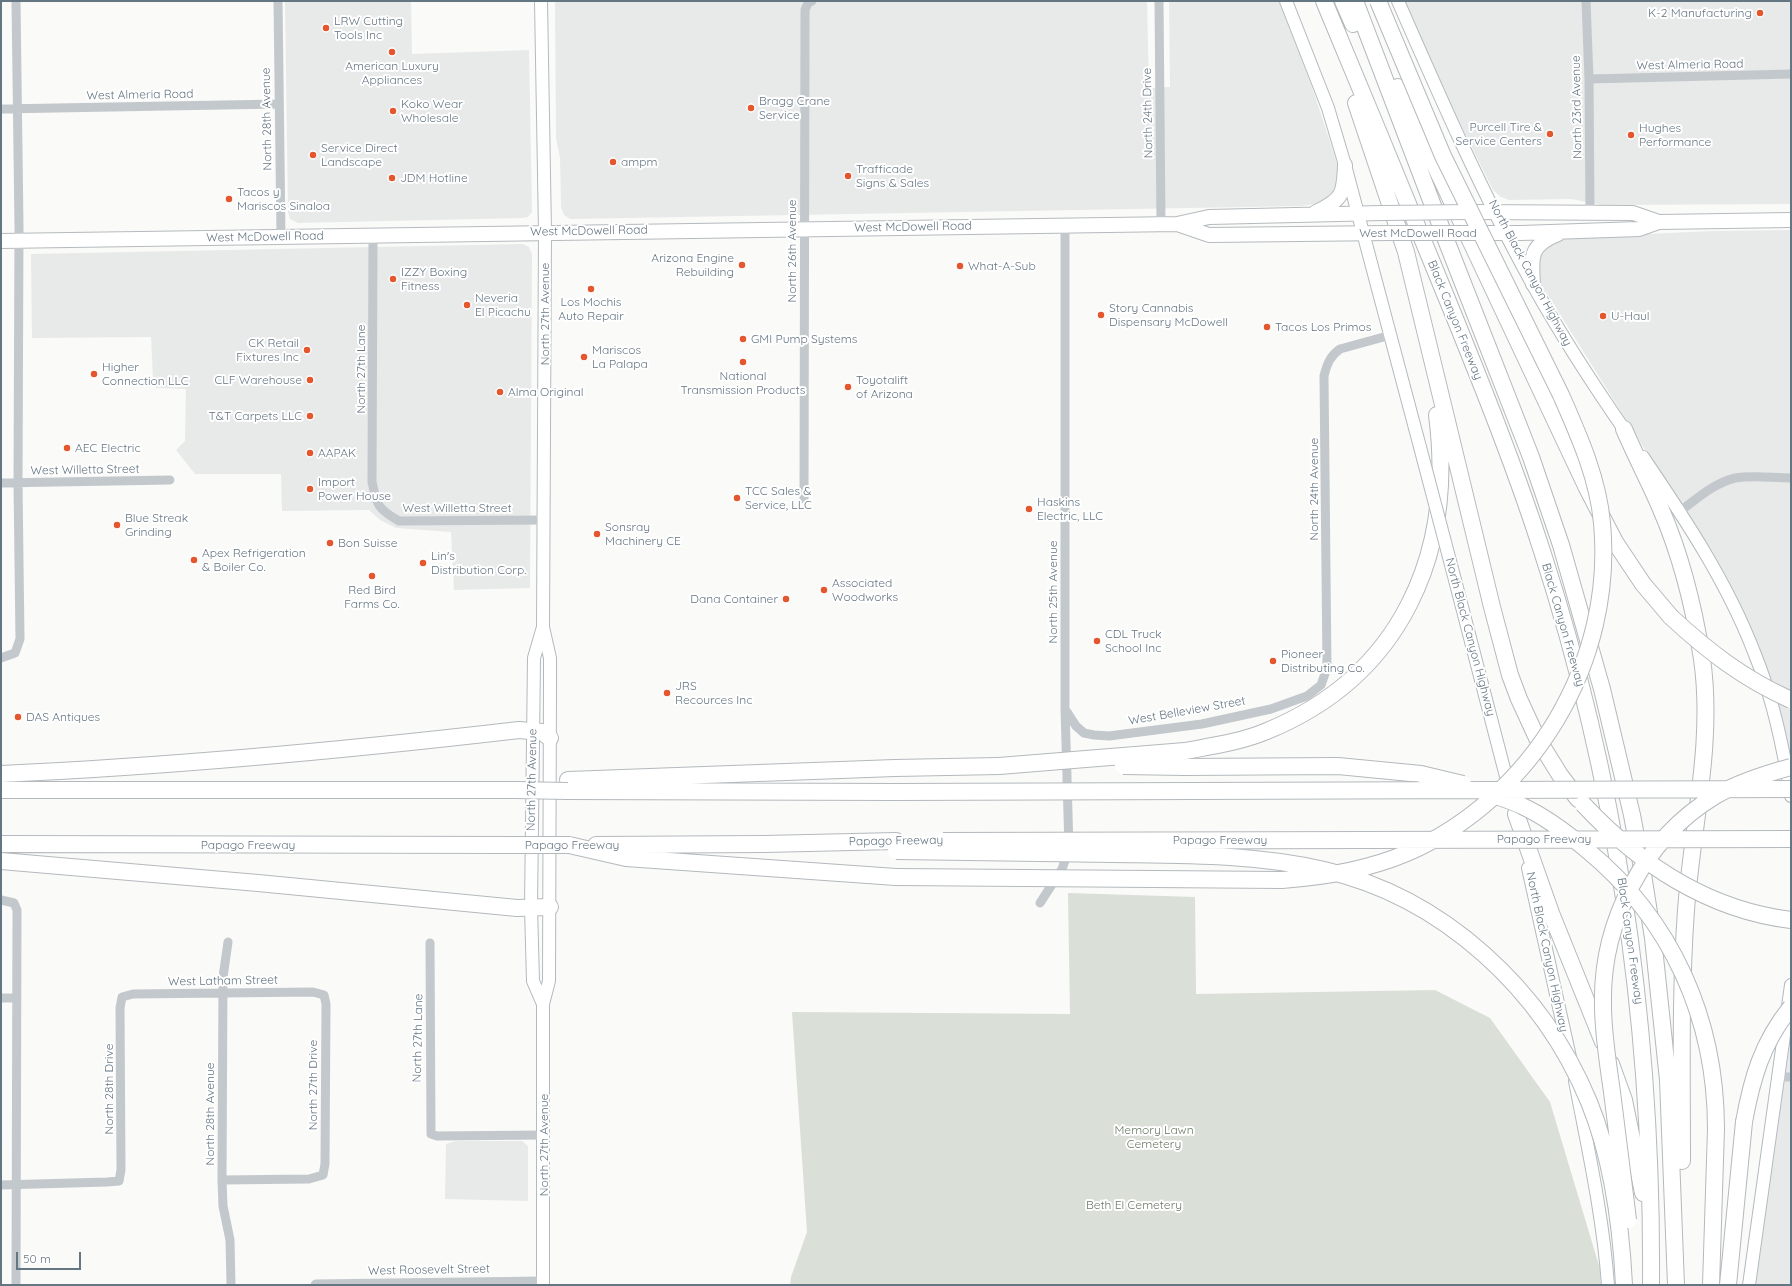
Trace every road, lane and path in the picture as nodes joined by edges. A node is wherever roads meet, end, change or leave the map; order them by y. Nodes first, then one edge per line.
1 (16, 1) edge
2 (278, 1) edge
3 (541, 1) edge
4 (1159, 1) edge
5 (1286, 1) edge
6 (1323, 1) edge
7 (1343, 1) edge
8 (1356, 1) edge
9 (1378, 1) edge
10 (1398, 1) edge
11 (1586, 1) edge
12 (810, 2) edge
13 (1791, 74) edge
14 (1589, 79) junction
15 (279, 104) junction
16 (18, 108) junction
17 (1, 109) edge
18 (1345, 165) junction
19 (1496, 211) junction
20 (1590, 212) junction
21 (1357, 213) junction
22 (1312, 214) junction
23 (1791, 220) edge
24 (1660, 222) junction
25 (1161, 224) junction
26 (1177, 224) junction
27 (1065, 225) junction
28 (805, 228) junction
29 (1565, 231) junction
30 (545, 232) junction
31 (1362, 233) junction
32 (1507, 233) junction
33 (373, 235) junction
34 (281, 236) junction
35 (1, 241) edge
36 (19, 241) junction
37 (1533, 284) junction
38 (1391, 336) junction
39 (1429, 352) junction
40 (1516, 415) junction
41 (1624, 429) junction
42 (1791, 478) edge
43 (170, 480) dead end
44 (1, 483) edge
45 (18, 483) junction
46 (804, 499) dead end
47 (376, 503) joint
48 (1680, 511) junction
49 (544, 520) junction
50 (543, 627) junction
51 (1, 658) edge
52 (1321, 685) joint
53 (1791, 700) edge
54 (1065, 708) junction
55 (533, 730) junction
56 (550, 738) junction
57 (1185, 759) junction
58 (1791, 767) edge
59 (1, 774) edge
60 (568, 786) junction
61 (1791, 789) edge
62 (1, 790) edge
63 (1791, 797) edge
64 (1516, 814) junction
65 (1791, 839) edge
66 (1, 844) edge
67 (569, 845) junction
68 (896, 846) junction
69 (1, 861) edge
70 (1, 900) edge
71 (1040, 903) dead end
72 (550, 907) junction
73 (531, 908) junction
74 (1791, 920) edge
75 (228, 942) dead end
76 (430, 943) dead end
77 (1791, 985) edge
78 (223, 993) junction
79 (324, 995) joint
80 (122, 997) joint
81 (1, 998) edge
82 (17, 998) junction
83 (543, 1004) junction
84 (1791, 1007) edge
85 (1785, 1077) edge
86 (544, 1135) junction
87 (222, 1180) junction
88 (16, 1184) junction
89 (1, 1185) edge
90 (1651, 1232) junction
91 (1676, 1279) edge
92 (543, 1284) edge
93 (16, 1285) edge
94 (231, 1285) edge
95 (316, 1285) edge
96 (358, 1285) edge
97 (1608, 1285) edge
98 (1624, 1285) edge
99 (1633, 1285) edge
100 (1651, 1285) edge
101 (1711, 1285) edge
102 (1728, 1285) edge
103 (1749, 1285) edge

1 - 16 street
2 - 15 street, North 28th Avenue
3 - 30 main road, North 27th Avenue
4 - 25 street, North 24th Drive
5 - 18 main road, North Black Canyon Highway
6 - 39 highway
6 - 90 highway, Black Canyon Freeway
7 - 40 highway
8 - 40 highway, Black Canyon Freeway
8 - 53 highway, bridge
9 - 67 highway, bridge
10 - 19 main road, North Black Canyon Highway
11 - 14 street, North 23rd Avenue
12 - 28 street, North 26th Avenue
13 - 14 street, West Almeria Road
14 - 20 street, North 23rd Avenue
15 - 16 street, West Almeria Road
15 - 34 street, North 28th Avenue
16 - 17 street, West Almeria Road
16 - 36 street
18 - 21 main road, North Black Canyon Highway
18 - 22 main road
19 - 20 main road, West McDowell Road
19 - 21 main road, West McDowell Road, bridge
19 - 32 main road, North Black Canyon Highway
20 - 24 main road, West McDowell Road
21 - 22 main road, West McDowell Road
21 - 31 main road, North Black Canyon Highway
22 - 26 main road, West McDowell Road
23 - 24 main road, West McDowell Road
24 - 29 main road, West McDowell Road
25 - 26 main road, West McDowell Road
25 - 27 main road, West McDowell Road
26 - 31 main road, West McDowell Road
27 - 28 main road, West McDowell Road
27 - 54 street, North 25th Avenue
28 - 30 main road, West McDowell Road
28 - 46 street, North 26th Avenue
29 - 32 main road, West McDowell Road
29 - 37 main road
30 - 33 main road, West McDowell Road
30 - 49 main road, North 27th Avenue
31 - 32 main road, West McDowell Road, bridge
31 - 38 main road, North Black Canyon Highway
32 - 37 main road, North Black Canyon Highway
33 - 34 main road, West McDowell Road
33 - 47 street, North 27th Lane
34 - 36 main road, West McDowell Road
35 - 36 main road, West McDowell Road
36 - 45 street
37 - 41 main road, North Black Canyon Highway
38 - 52 street, North 24th Avenue
38 - 64 main road, North Black Canyon Highway, bridge
39 - 57 highway
39 - 74 highway, bridge
40 - 91 highway, Black Canyon Freeway
41 - 48 main road, North Black Canyon Highway
41 - 91 highway
42 - 48 street
43 - 45 street, West Willetta Street
44 - 45 street, West Willetta Street
45 - 51 street
47 - 49 street, West Willetta Street
48 - 63 main road, North Black Canyon Highway
49 - 50 main road, North 27th Avenue
50 - 55 main road, North 27th Avenue
50 - 56 main road, North 27th Avenue
52 - 54 street, West Belleview Street
54 - 71 street, North 25th Avenue
55 - 56 highway
55 - 59 highway
55 - 73 main road, North 27th Avenue
56 - 72 main road, North 27th Avenue
57 - 60 highway, bridge
57 - 101 highway, bridge
58 - 99 highway, bridge
60 - 61 highway, bridge
60 - 62 highway, bridge
64 - 90 highway
64 - 97 main road, North Black Canyon Highway
65 - 68 highway, Papago Freeway, bridge
66 - 67 highway, Papago Freeway, bridge
67 - 68 highway, Papago Freeway
68 - 98 highway, bridge
69 - 73 highway
70 - 82 street
72 - 73 highway
72 - 83 main road, North 27th Avenue
73 - 83 main road, North 27th Avenue
75 - 78 street, North 28th Avenue
76 - 86 street, North 27th Lane
77 - 85 main road
78 - 79 street, West Latham Street
78 - 80 street, West Latham Street
78 - 87 street, North 28th Avenue
79 - 87 street, North 27th Drive
80 - 88 street, North 28th Drive
81 - 82 street
82 - 88 street
83 - 86 main road, North 27th Avenue
84 - 102 highway, bridge
85 - 103 main road
86 - 92 main road, North 27th Avenue
87 - 94 street, North 28th Avenue
88 - 89 street
88 - 93 street
90 - 100 highway, Black Canyon Freeway
92 - 96 street, West Roosevelt Street
95 - 96 street, West Roosevelt Street

